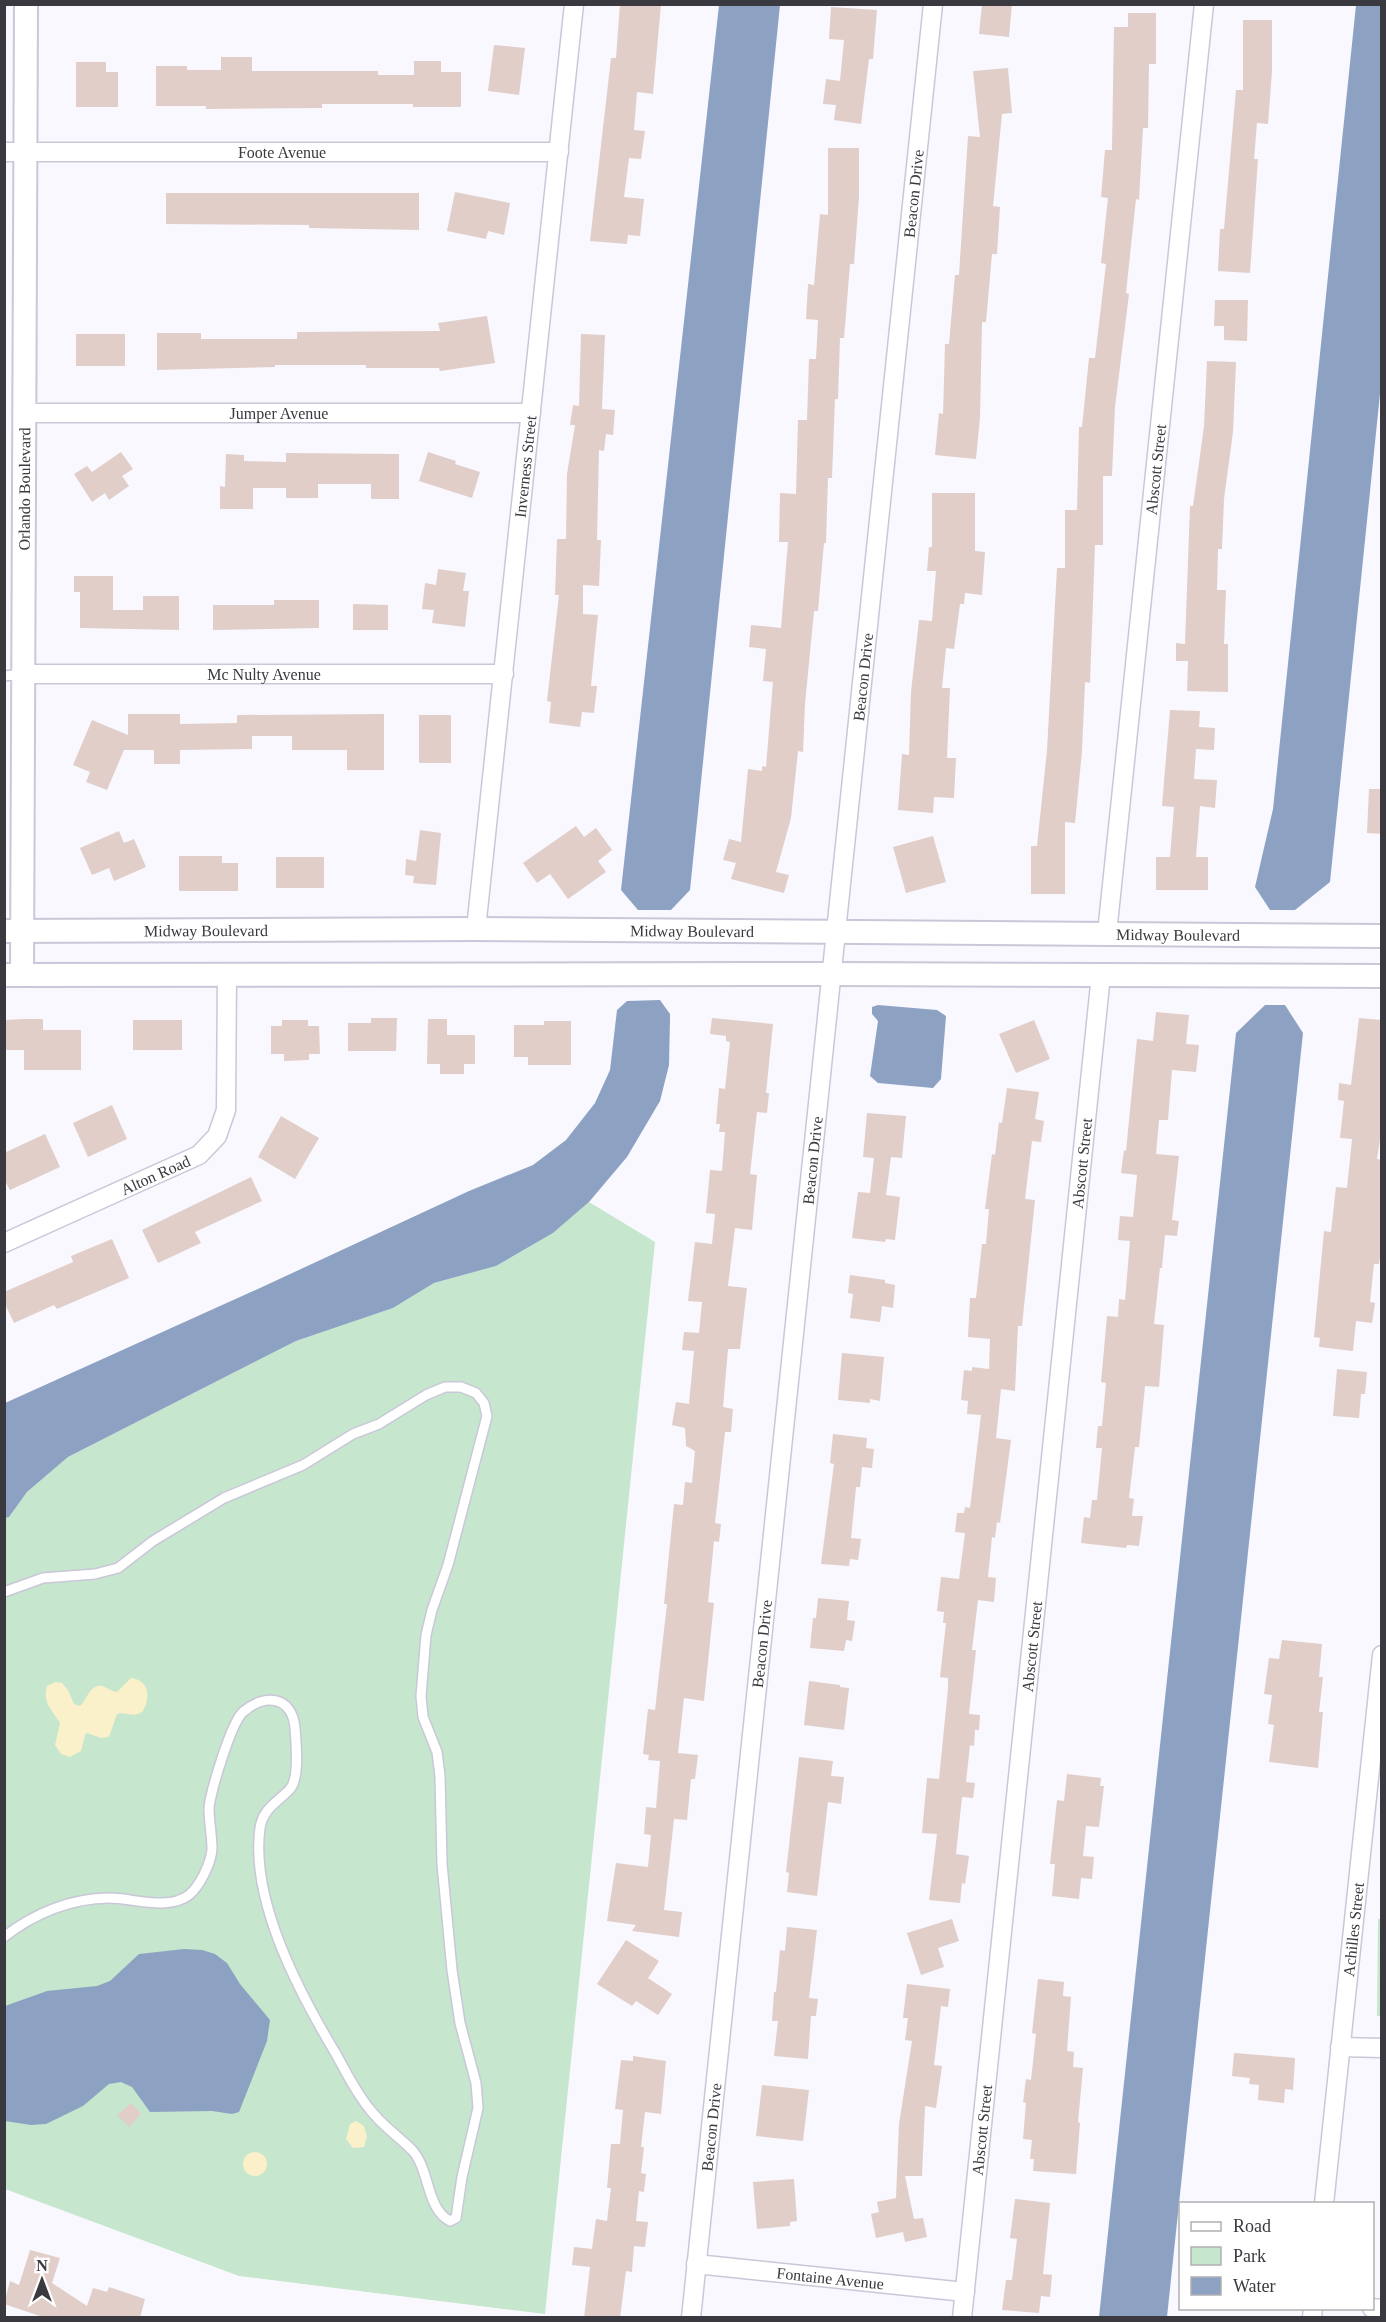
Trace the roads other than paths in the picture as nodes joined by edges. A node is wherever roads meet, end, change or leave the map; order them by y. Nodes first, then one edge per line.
1 (26, 4) edge
2 (574, 4) edge
3 (933, 4) edge
4 (1204, 4) edge
5 (15, 152) edge
6 (559, 152) junction
7 (25, 413) junction
8 (531, 413) junction
9 (504, 674) junction
10 (14, 675) edge
11 (476, 929) junction
12 (14, 931) edge
13 (836, 931) junction
14 (1107, 933) junction
15 (1382, 936) edge
16 (227, 973) junction
17 (831, 974) junction
18 (13, 975) edge
19 (1101, 975) junction
20 (1382, 976) edge
21 (4, 1243) edge
22 (4, 1592) edge
23 (1382, 1655) edge
24 (1375, 1786) edge
25 (4, 1937) edge
26 (1340, 2047) junction
27 (1382, 2048) edge
28 (1324, 2202) edge
29 (696, 2264) junction
30 (965, 2292) junction
31 (691, 2318) edge
32 (962, 2318) edge

1 - 5 street, Orlando Boulevard
2 - 6 street, Inverness Street
3 - 13 street, Beacon Drive
4 - 14 street, Abscott Street
5 - 6 street, Foote Avenue
5 - 7 street, Orlando Boulevard
6 - 8 street, Inverness Street
7 - 8 street, Jumper Avenue
7 - 10 street, Orlando Boulevard
8 - 9 street, Inverness Street
9 - 10 street, Mc Nulty Avenue
9 - 11 street, Inverness Street
10 - 12 street, Orlando Boulevard
11 - 12 street, Midway Boulevard
11 - 13 street, Midway Boulevard
12 - 18 street, Orlando Boulevard
13 - 14 street, Midway Boulevard
13 - 17 street, Beacon Drive
14 - 15 street, Midway Boulevard
16 - 17 street
16 - 18 street
16 - 21 street, Alton Road
17 - 19 street
17 - 29 street, Beacon Drive
19 - 20 street
19 - 30 street, Abscott Street
22 - 25 lane
23 - 24 street, Achilles Street
24 - 26 street, Achilles Street
26 - 27 street
26 - 28 street, Achilles Street
29 - 30 street, Fontaine Avenue
29 - 31 street, Beacon Drive
30 - 32 street, Abscott Street

